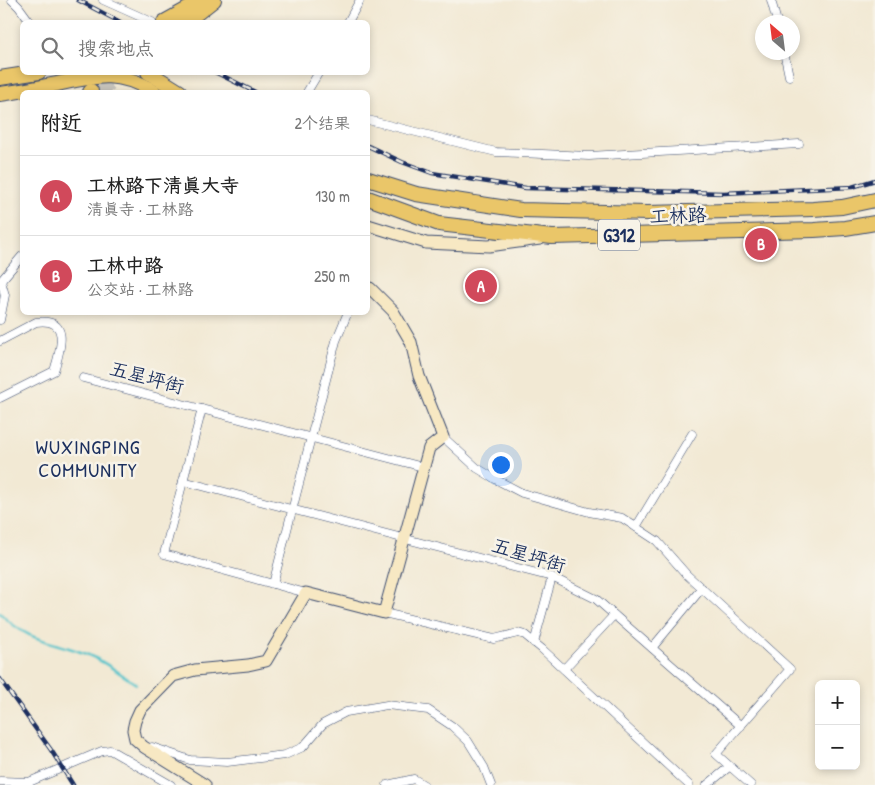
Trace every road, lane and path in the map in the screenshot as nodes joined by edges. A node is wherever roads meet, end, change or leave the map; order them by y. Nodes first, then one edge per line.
1 (12, 0) edge
2 (103, 0) edge
3 (214, 0) edge
4 (220, 0) edge
5 (360, 0) edge
6 (771, 0) edge
7 (195, 4) edge
8 (775, 15) edge
9 (29, 20) edge
10 (148, 20) edge
11 (167, 20) edge
12 (175, 20) edge
13 (189, 20) edge
14 (198, 20) edge
15 (349, 20) edge
16 (786, 60) edge
17 (20, 75) edge
18 (153, 75) edge
19 (317, 75) edge
20 (789, 76) dead end
21 (0, 78) edge
22 (126, 78) junction
23 (28, 90) edge
24 (134, 90) edge
25 (151, 90) edge
26 (177, 90) edge
27 (307, 90) edge
28 (20, 91) edge
29 (0, 94) edge
30 (370, 120) edge
31 (799, 144) dead end
32 (370, 180) edge
33 (370, 199) edge
34 (875, 200) edge
35 (875, 223) edge
36 (370, 226) edge
37 (552, 237) junction
38 (20, 258) edge
39 (0, 282) edge
40 (370, 288) edge
41 (347, 315) edge
42 (0, 320) edge
43 (0, 341) edge
44 (82, 378) dead end
45 (0, 398) edge
46 (202, 410) junction
47 (692, 434) dead end
48 (443, 437) junction
49 (311, 438) junction
50 (423, 467) junction
51 (183, 481) junction
52 (292, 509) junction
53 (636, 527) junction
54 (404, 538) junction
55 (552, 577) junction
56 (273, 584) junction
57 (702, 588) junction
58 (306, 593) junction
59 (384, 613) junction
60 (614, 615) junction
61 (534, 643) junction
62 (652, 648) junction
63 (564, 670) junction
64 (741, 726) junction
65 (135, 739) junction
66 (729, 767) junction
67 (0, 781) edge
68 (171, 785) edge
69 (205, 785) edge
70 (387, 785) edge
71 (424, 785) edge
72 (491, 785) edge
73 (689, 785) edge
74 (707, 785) edge
75 (751, 785) edge

1 - 9 street
2 - 10 street
3 - 13 highway
4 - 14 highway
5 - 15 street
6 - 8 street
7 - 11 highway
7 - 12 highway
16 - 20 street
17 - 21 highway
18 - 26 highway
19 - 27 street
22 - 23 highway
22 - 24 highway
22 - 25 highway
28 - 29 highway
30 - 31 street
32 - 34 highway, 工林路 / G312
33 - 37 highway, 工林路 / G312
35 - 37 highway, 工林路 / G312
36 - 37 street
38 - 39 street
39 - 42 street
40 - 48 street
41 - 49 street
43 - 45 street
44 - 46 street, 五星坪街
46 - 49 street, 五星坪街
46 - 51 street, 五星坪街
47 - 53 street
48 - 50 street
48 - 53 street
49 - 50 street, 五星坪街
49 - 52 street
50 - 54 street
51 - 52 street, 五星坪街
51 - 56 street, 五星坪街
52 - 54 street, 五星坪街
52 - 56 street
53 - 57 street
54 - 55 street, 五星坪街
54 - 59 street
55 - 60 street, 五星坪街
55 - 61 street
56 - 58 street, 五星坪街
57 - 62 street
57 - 64 street
58 - 59 street, 五星坪街
58 - 65 street
59 - 61 street, 五星坪街
60 - 62 street, 五星坪街
60 - 63 street
61 - 63 street, 五星坪街
62 - 64 street, 五星坪街
63 - 73 street, 五星坪街
64 - 66 street
65 - 69 street
65 - 72 street
66 - 74 street
66 - 75 street
67 - 68 street
70 - 71 street

